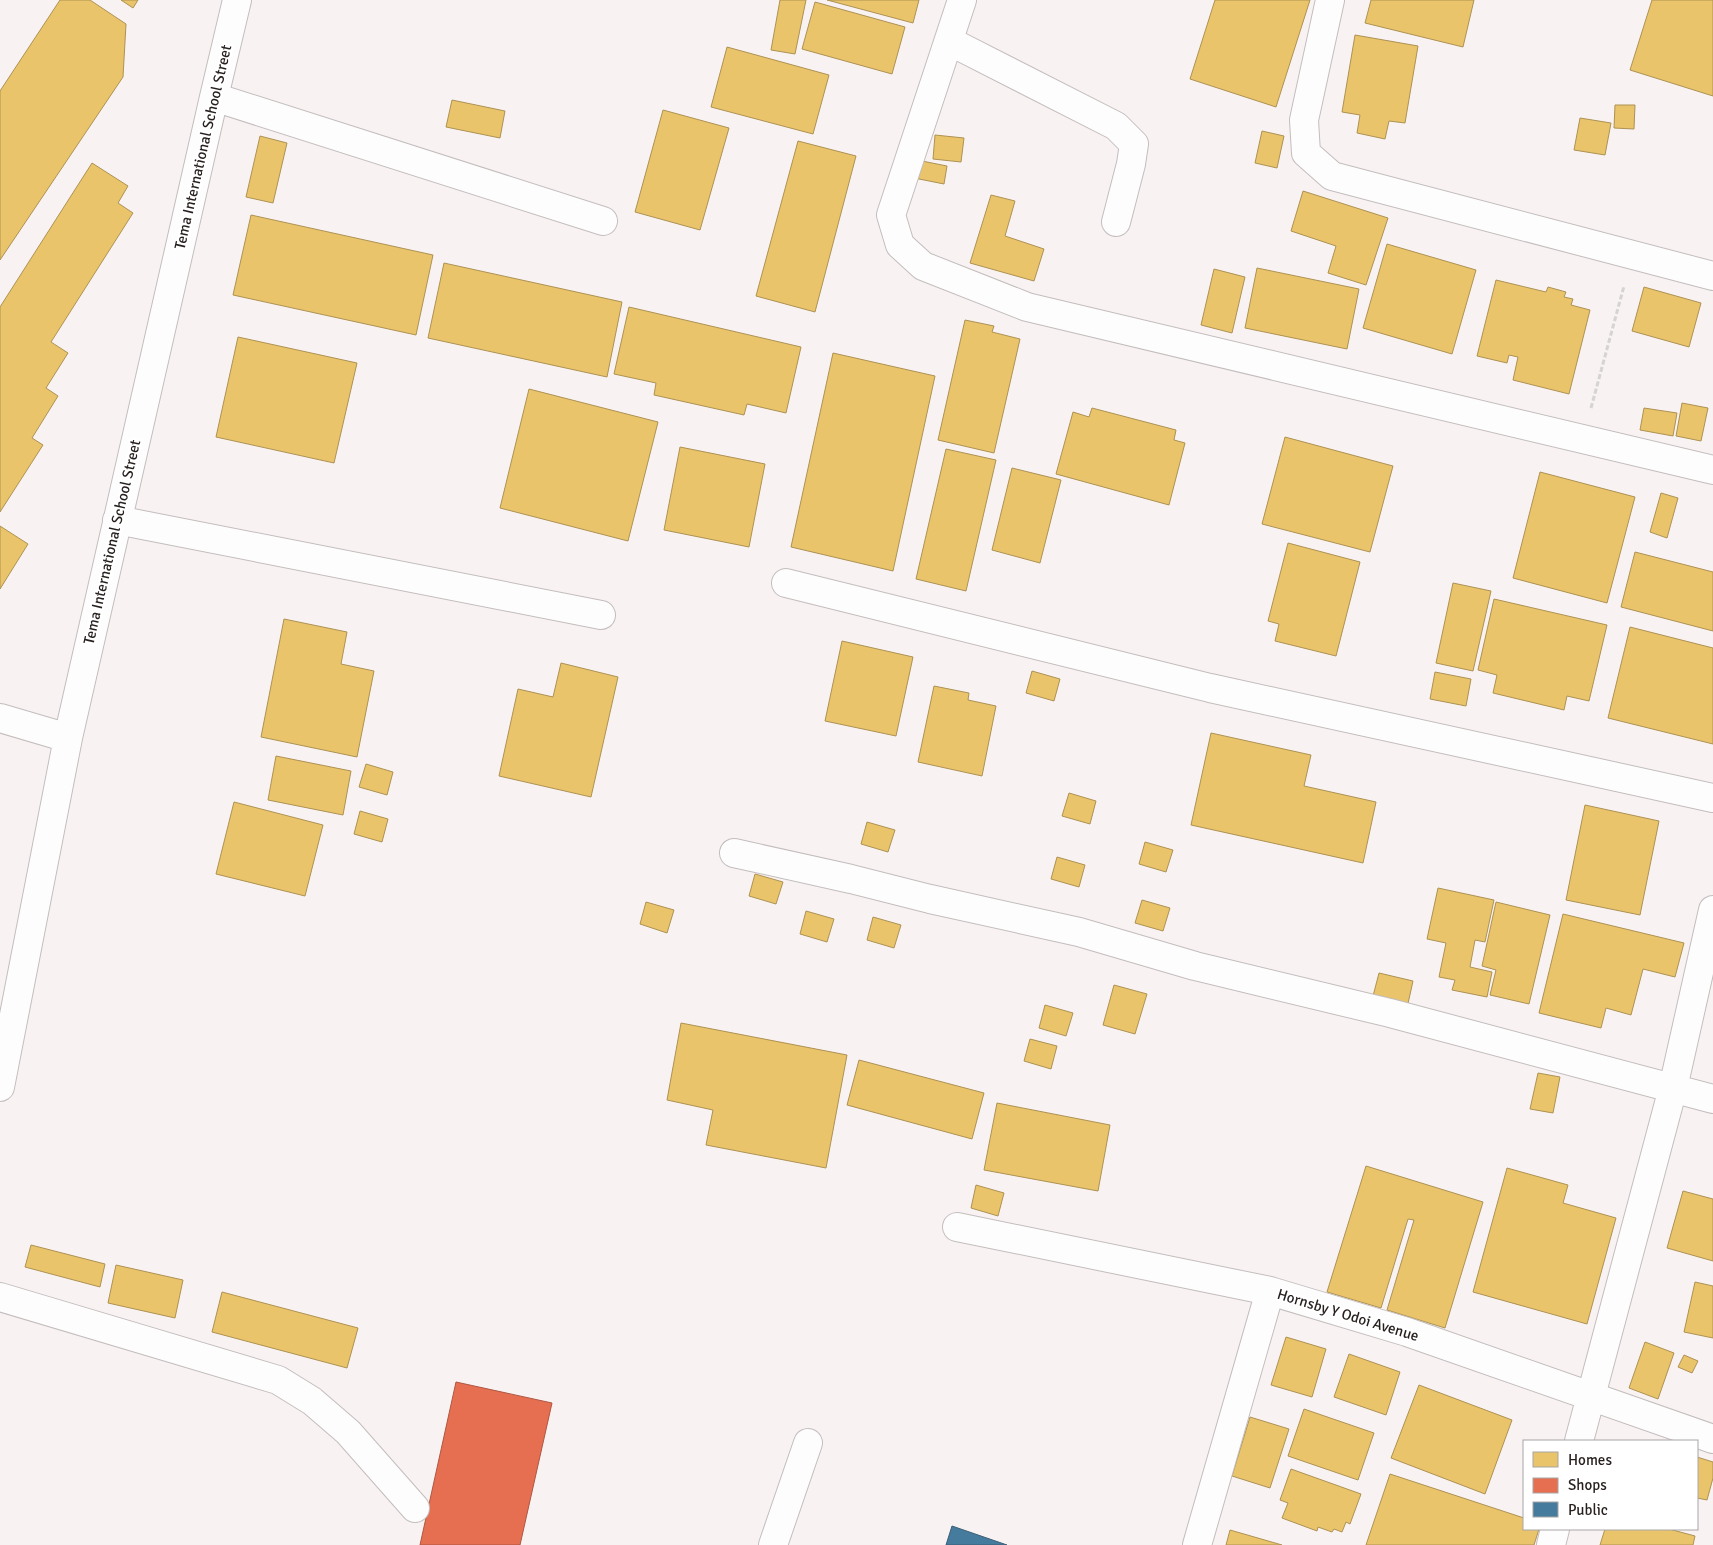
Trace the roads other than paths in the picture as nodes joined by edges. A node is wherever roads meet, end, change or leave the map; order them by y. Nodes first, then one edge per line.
1 (237, 0) edge
2 (962, 0) edge
3 (1330, 0) edge
4 (949, 41) junction
5 (214, 97) junction
6 (603, 221) dead end
7 (1116, 222) dead end
8 (1713, 276) edge
9 (1713, 470) edge
10 (117, 520) junction
11 (786, 583) dead end
12 (601, 616) dead end
13 (0, 718) edge
14 (68, 738) junction
15 (1713, 798) edge
16 (734, 853) dead end
17 (1713, 910) edge
18 (0, 1087) edge
19 (1672, 1088) junction
20 (1713, 1099) edge
21 (957, 1227) dead end
22 (1270, 1291) junction
23 (0, 1297) edge
24 (1590, 1396) junction
25 (1713, 1439) edge
26 (1579, 1440) edge
27 (808, 1444) dead end
28 (415, 1508) dead end
29 (1556, 1530) edge
30 (773, 1545) edge
31 (1197, 1545) edge
32 (1551, 1545) edge

1 - 5 street, Tema International School Street
2 - 4 street
3 - 8 street
4 - 7 street
4 - 9 street
5 - 6 street
5 - 10 street, Tema International School Street
10 - 12 street
10 - 14 street, Tema International School Street
11 - 15 street
13 - 14 street
14 - 18 street, Tema International School Street
16 - 19 street
17 - 19 street
19 - 20 street
19 - 24 street
21 - 22 street
22 - 24 street, Hornsby Y Odoi Avenue
22 - 31 street, Hornsby Y Odoi Avenue
23 - 28 street
24 - 25 street, Hornsby Y Odoi Avenue
24 - 26 street
27 - 30 street
29 - 32 street

